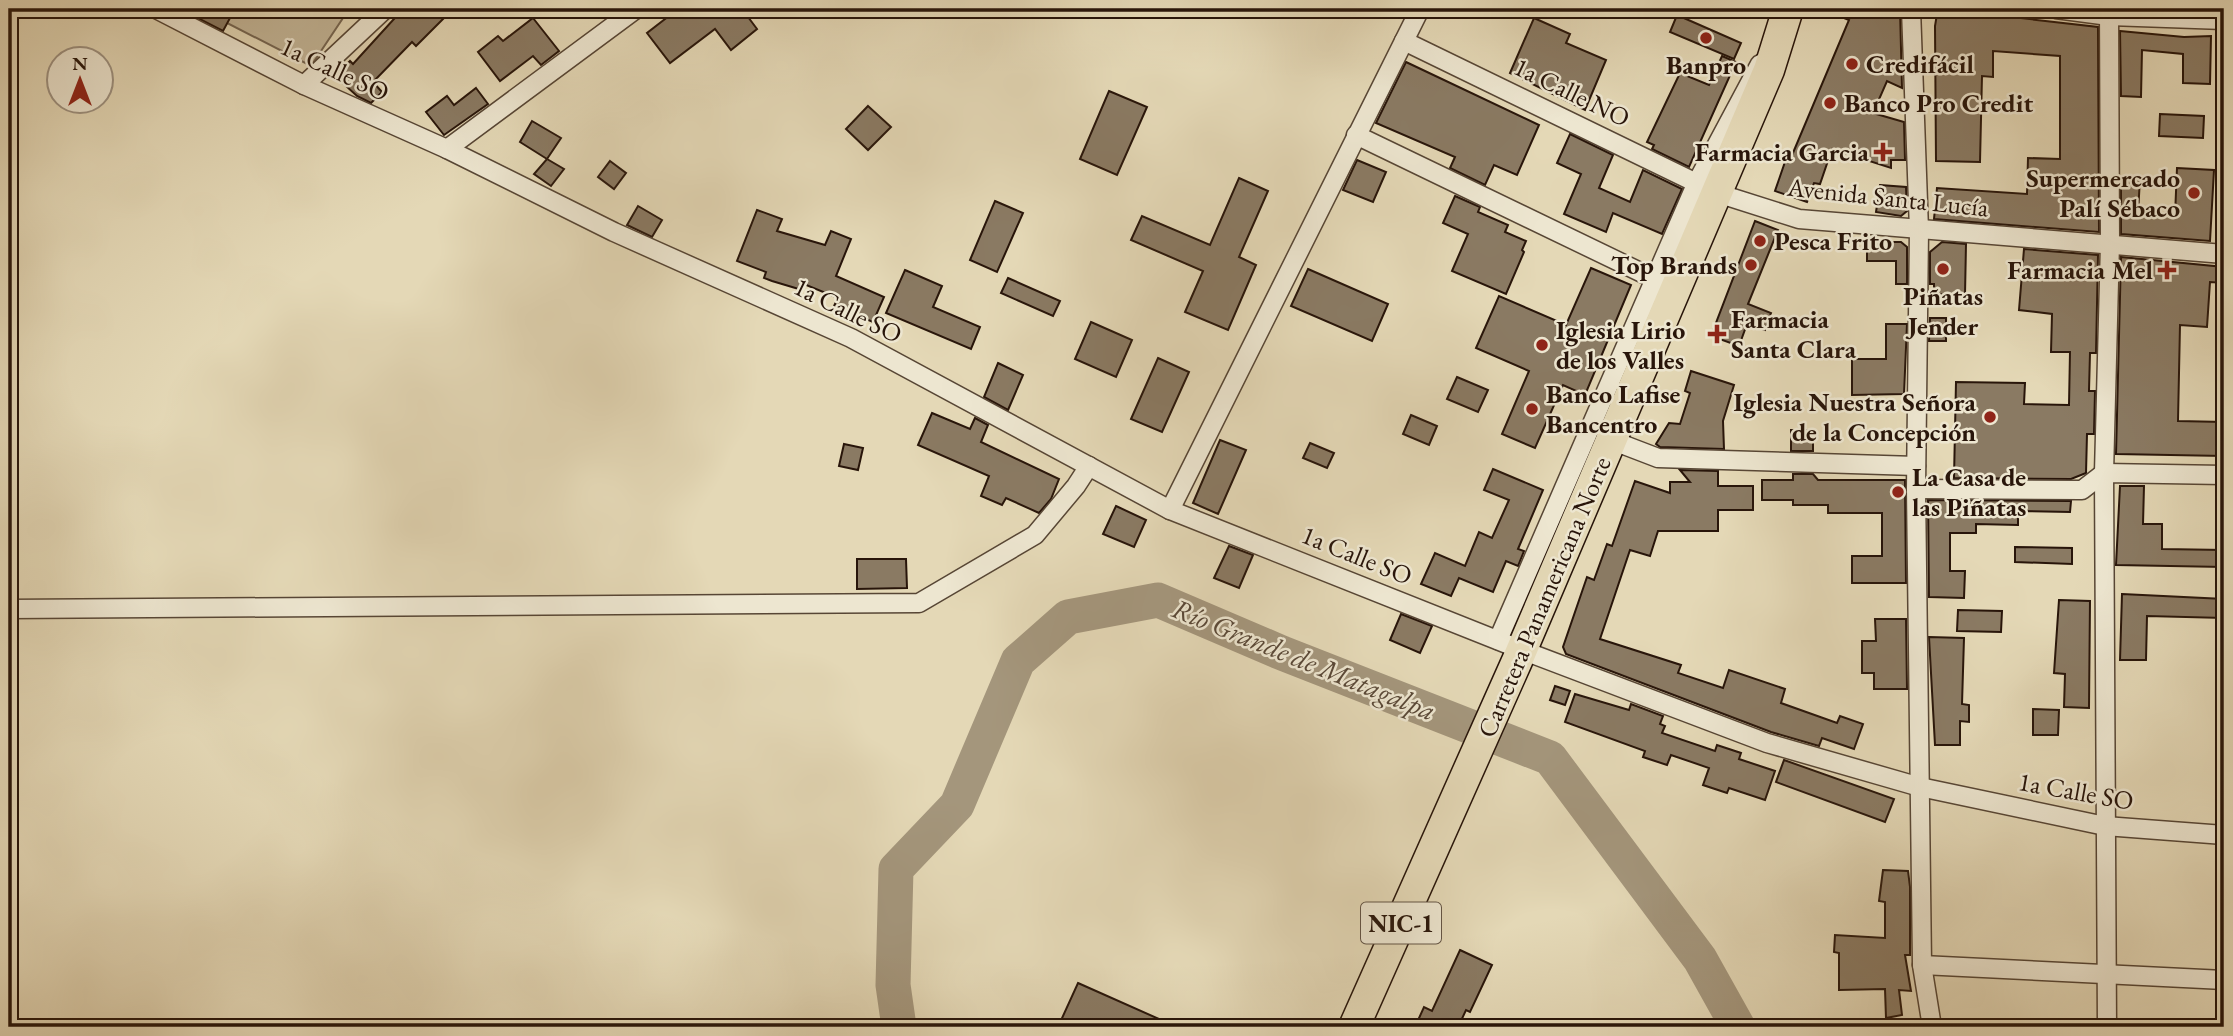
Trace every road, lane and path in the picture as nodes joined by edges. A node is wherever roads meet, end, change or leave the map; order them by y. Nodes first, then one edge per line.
1 (156, 9) edge
2 (385, 9) edge
3 (636, 9) edge
4 (1420, 9) edge
5 (1788, 9) edge
6 (1911, 9) edge
7 (2056, 9) edge
8 (2109, 12) edge
9 (2224, 20) edge
10 (1404, 41) junction
11 (304, 85) junction
12 (1356, 135) junction
13 (447, 149) junction
14 (1707, 187) junction
15 (1919, 230) junction
16 (2110, 243) junction
17 (2224, 254) edge
18 (1665, 285) junction
19 (1611, 440) junction
20 (1089, 466) junction
21 (1916, 466) junction
22 (2104, 473) junction
23 (2224, 475) edge
24 (1916, 489) junction
25 (1170, 510) junction
26 (9, 609) edge
27 (1511, 653) junction
28 (1920, 787) junction
29 (2105, 826) junction
30 (2224, 835) edge
31 (1922, 965) junction
32 (2106, 975) junction
33 (2224, 981) edge
34 (1354, 1027) edge
35 (1932, 1027) edge
36 (2107, 1027) edge

1 - 11 street, 1a Calle SO
2 - 11 street
3 - 13 street
4 - 10 street
5 - 14 highway, Carretera Panamericana Norte / NIC-1
6 - 15 street
7 - 8 street
8 - 9 street
8 - 16 street
10 - 12 street
10 - 14 street, 1a Calle NO
11 - 13 street, 1a Calle SO
12 - 18 street
12 - 25 street
13 - 20 street, 1a Calle SO
14 - 15 street, Avenida Santa Lucía
14 - 18 highway, Carretera Panamericana Norte / NIC-1
15 - 16 street, Avenida Santa Lucía
15 - 21 street
16 - 17 street, Avenida Santa Lucía
16 - 22 street
18 - 19 highway, Carretera Panamericana Norte / NIC-1
18 - 27 street
19 - 21 street
19 - 27 highway, Carretera Panamericana Norte / NIC-1
20 - 25 street, 1a Calle SO
20 - 26 street
21 - 24 street
22 - 23 street
22 - 24 street
22 - 29 street
24 - 28 street
25 - 27 street, 1a Calle SO
27 - 28 street, 1a Calle SO
27 - 34 highway, Carretera Panamericana Norte / NIC-1
28 - 29 street, 1a Calle SO
28 - 31 street
29 - 30 street, 1a Calle SO
29 - 32 street
31 - 32 street
31 - 35 street
32 - 33 street
32 - 36 street

